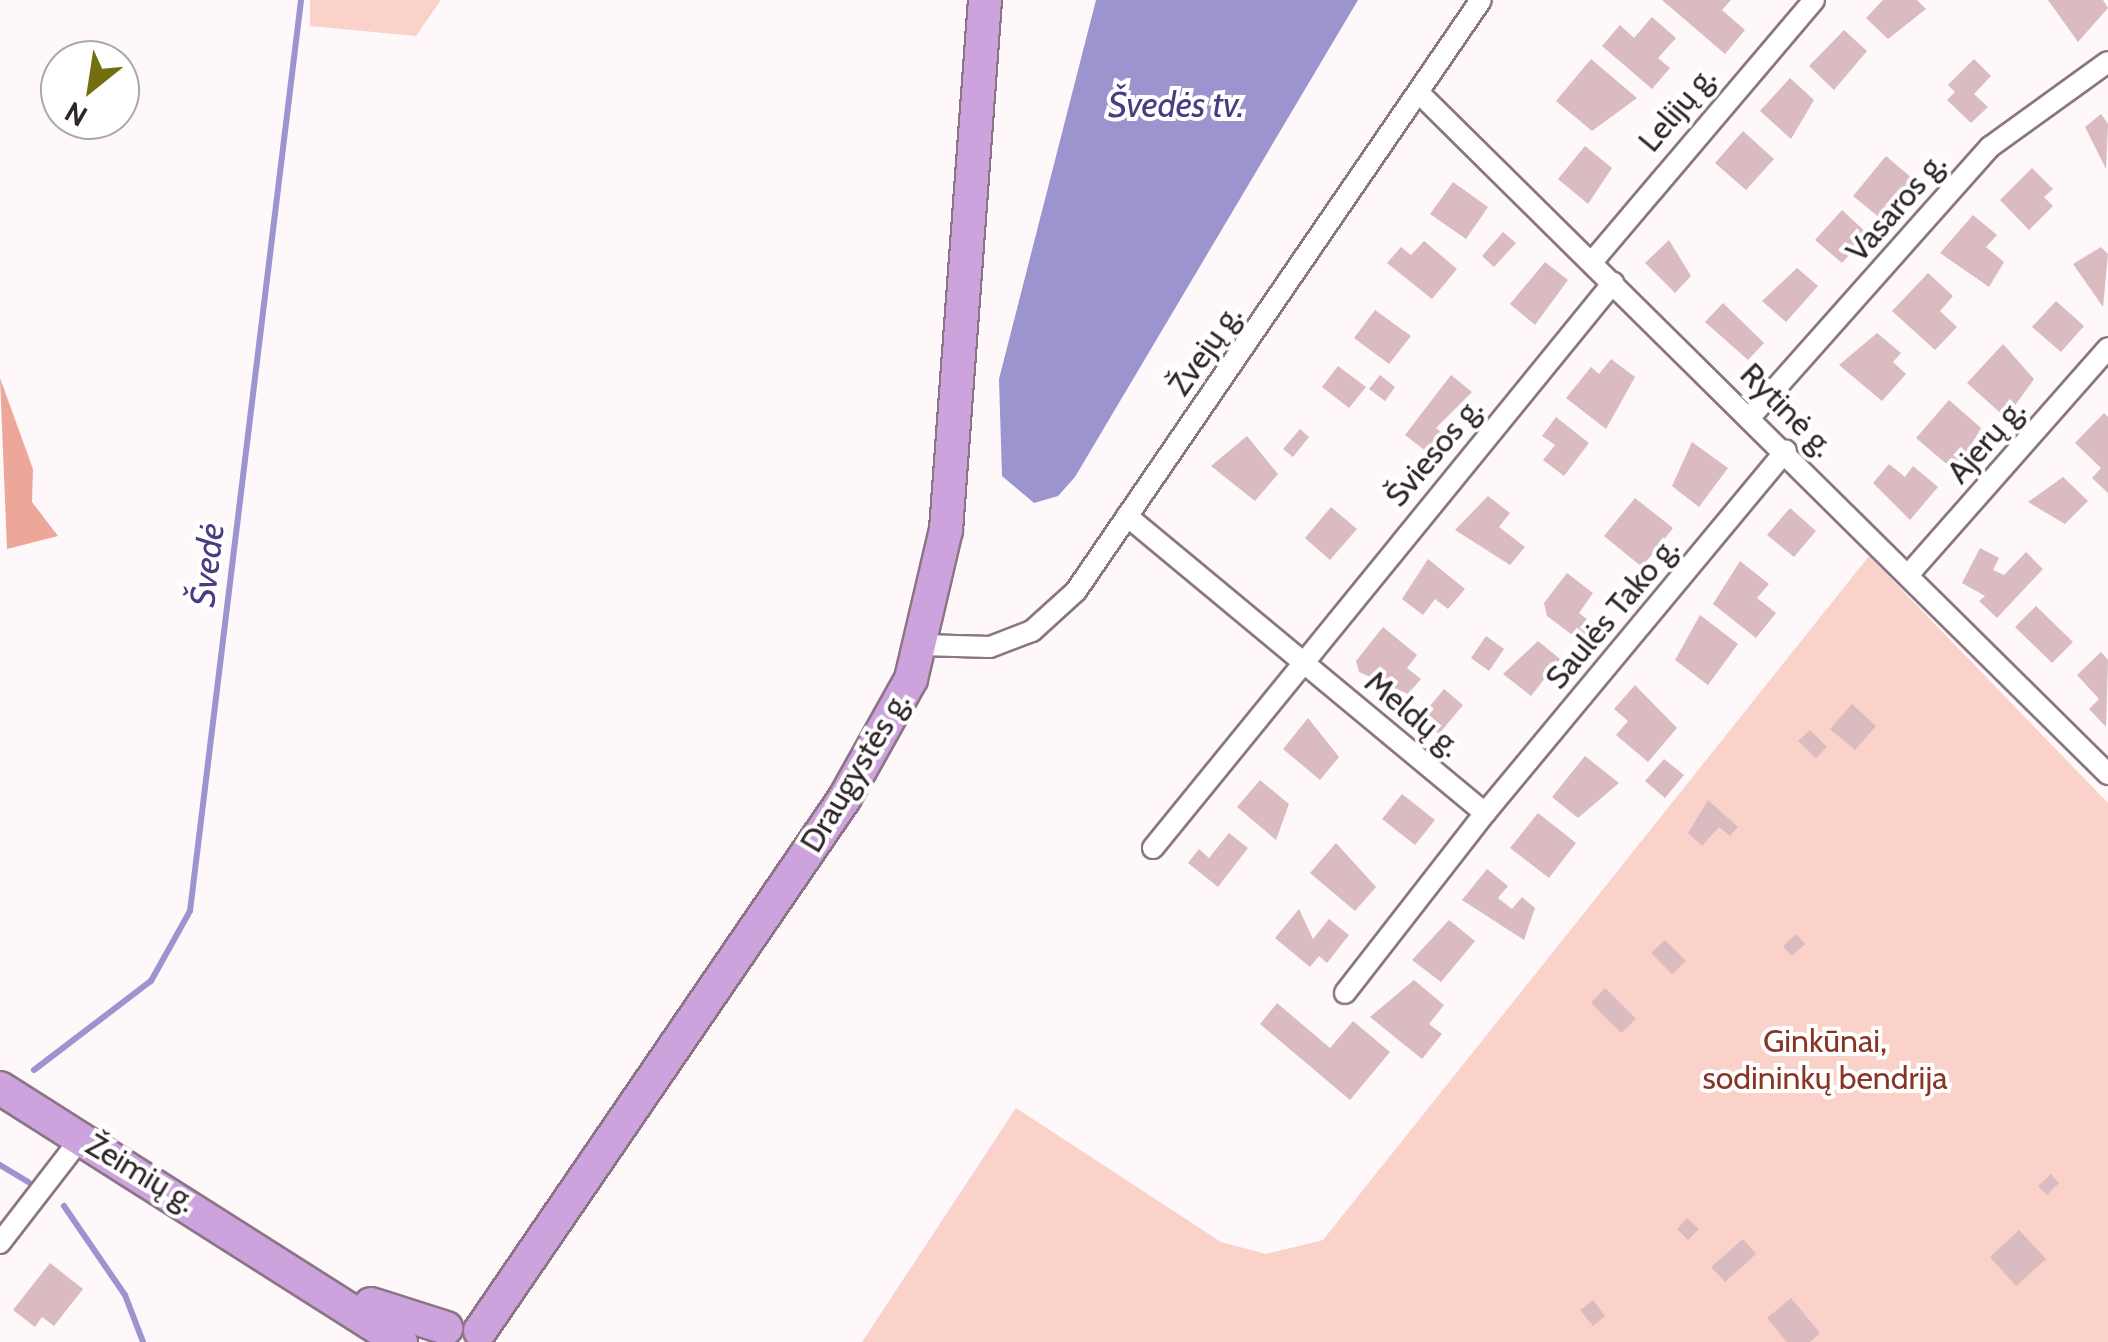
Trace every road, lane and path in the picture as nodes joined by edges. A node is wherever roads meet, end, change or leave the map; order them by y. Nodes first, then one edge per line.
1 (985, 0) edge
2 (1481, 0) edge
3 (1814, 0) edge
4 (2108, 62) edge
5 (1419, 93) junction
6 (1592, 262) junction
7 (1613, 284) junction
8 (2108, 348) edge
9 (1750, 416) junction
10 (1786, 451) junction
11 (1127, 516) junction
12 (1909, 574) junction
13 (922, 646) junction
14 (1300, 660) junction
15 (2108, 774) edge
16 (1486, 813) junction
17 (1152, 848) dead end
18 (1345, 993) dead end
19 (0, 1088) edge
20 (82, 1137) junction
21 (0, 1244) edge
22 (282, 1260) junction
23 (438, 1335) edge
24 (486, 1336) edge
25 (401, 1342) edge

1 - 13 main road, Draugystės g.
2 - 5 street, Žvejų g.
3 - 6 street, Lelijų g.
4 - 9 street, Vasaros g.
5 - 6 street, Rytinė g.
5 - 11 street, Žvejų g.
6 - 7 street, Rytinė g.
7 - 9 street, Rytinė g.
7 - 14 street, Šviesos g.
8 - 12 street, Ajerų g.
9 - 10 street, Rytinė g.
10 - 12 street, Rytinė g.
10 - 16 street, Saulės Tako g.
11 - 13 street, Žvejų g.
11 - 14 street, Meldų g.
12 - 15 street, Rytinė g.
13 - 24 main road, Draugystės g.
14 - 16 street, Meldų g.
14 - 17 street, Šviesos g.
16 - 18 street
19 - 20 main road, Žeimių g.
20 - 21 street
20 - 22 main road, Žeimių g.
22 - 23 main road, Žeimių g.
22 - 25 main road, Žeimių g.
23 - 24 main road, Žeimių g.

